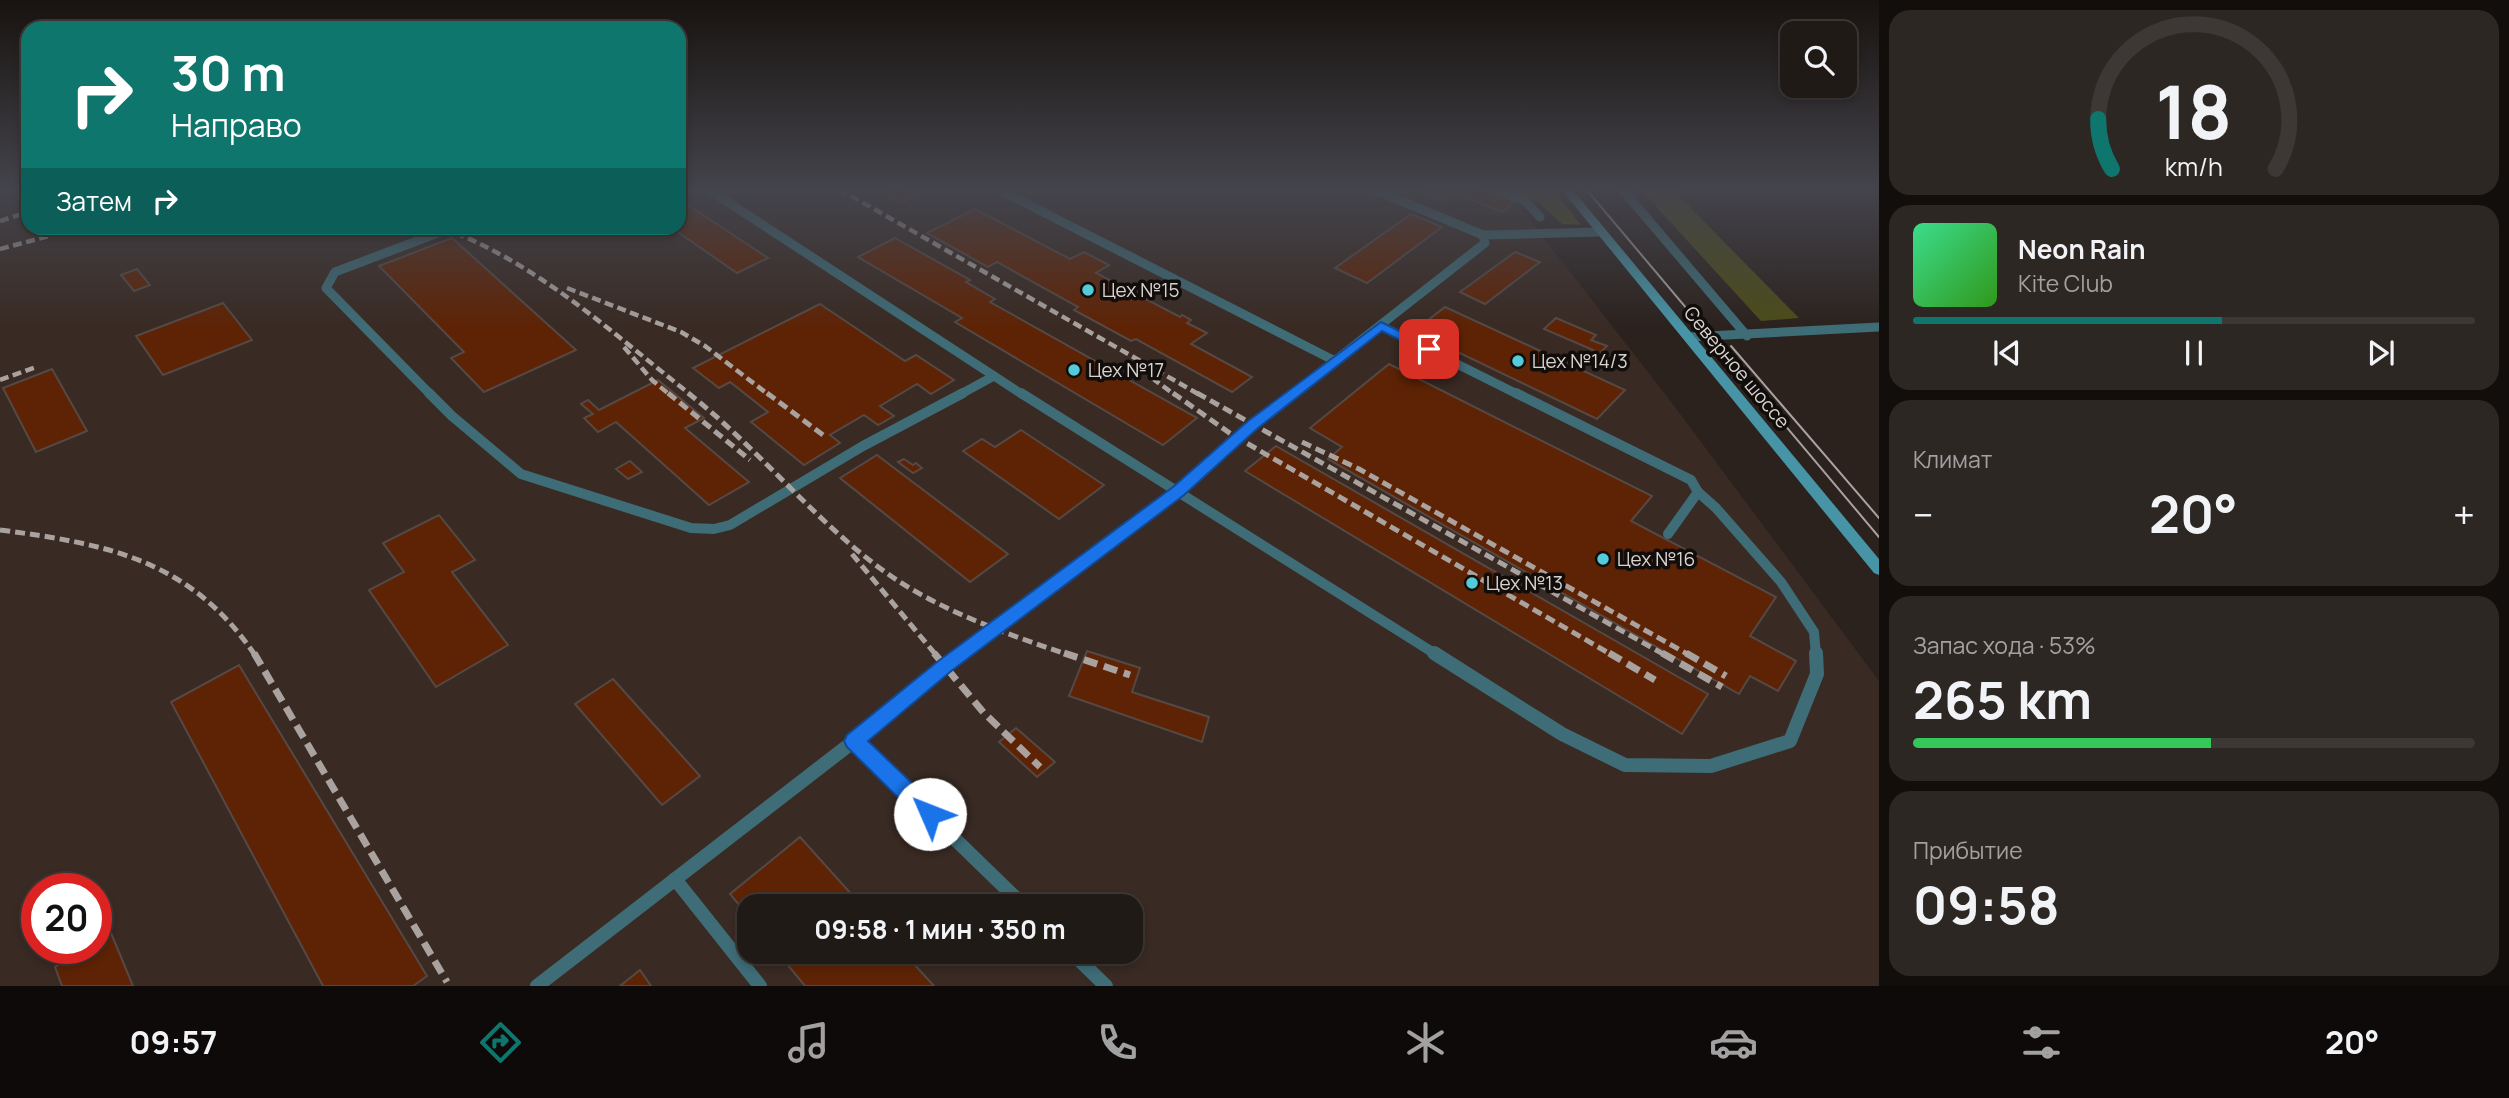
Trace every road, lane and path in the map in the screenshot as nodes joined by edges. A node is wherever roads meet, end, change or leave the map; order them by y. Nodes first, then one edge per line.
1 (433, 235) edge
2 (778, 235) edge
3 (1088, 235) edge
4 (1483, 235) edge
5 (1603, 235) edge
6 (1661, 235) edge
7 (1381, 326) junction
8 (1879, 327) edge
9 (1747, 336) junction
10 (1688, 337) junction
11 (1335, 361) junction
12 (994, 376) junction
13 (1179, 491) junction
14 (1698, 492) junction
15 (1668, 534) dead end
16 (1879, 569) edge
17 (854, 741) junction
18 (675, 879) junction
19 (1012, 894) edge
20 (1083, 964) edge
21 (537, 986) edge
22 (760, 986) edge
23 (1106, 986) edge

1 - 12 lane
2 - 12 lane
3 - 11 lane
4 - 7 lane
5 - 10 main road, Северное шоссе
6 - 9 lane
7 - 11 lane
7 - 14 lane
8 - 9 lane
9 - 10 lane
10 - 16 main road, Северное шоссе
11 - 13 lane
12 - 13 lane
13 - 14 lane
13 - 17 lane
14 - 15 lane
17 - 18 lane
17 - 19 lane
18 - 21 lane
18 - 22 lane
20 - 23 lane

